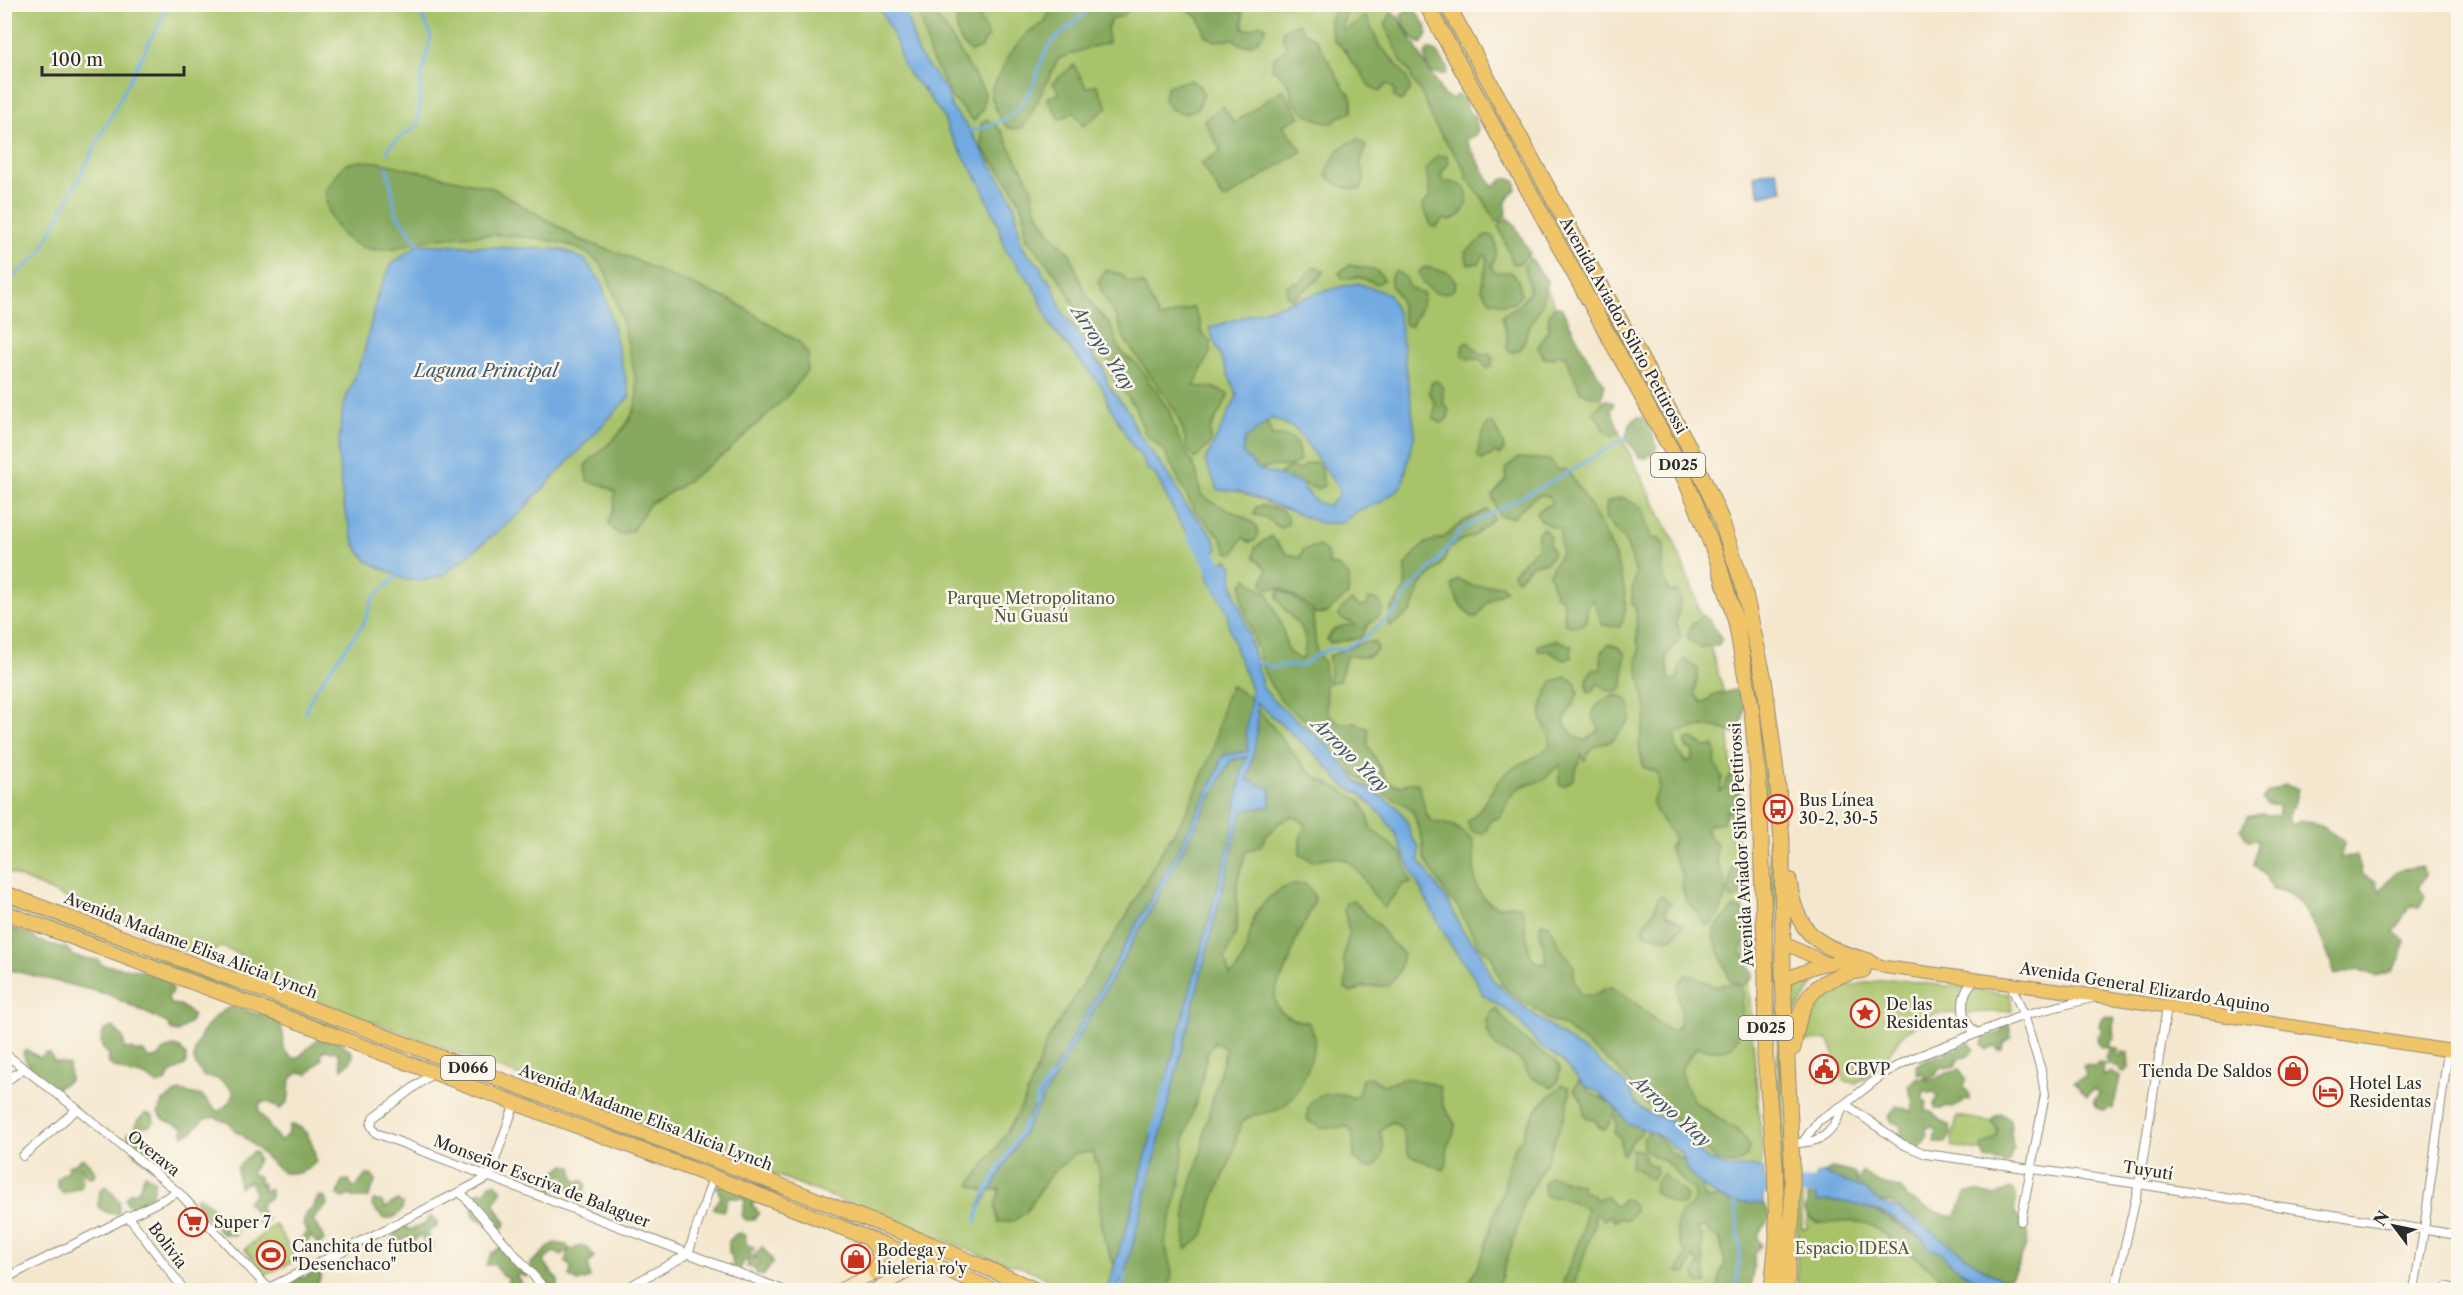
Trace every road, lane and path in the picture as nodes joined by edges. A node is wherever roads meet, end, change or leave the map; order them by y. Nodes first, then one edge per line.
1 (1426, 4) edge
2 (1447, 4) edge
3 (1759, 786) junction
4 (1782, 842) junction
5 (7, 895) edge
6 (4, 912) edge
7 (1782, 942) junction
8 (1827, 964) junction
9 (1866, 966) junction
10 (1976, 979) junction
11 (1783, 980) junction
12 (2010, 983) junction
13 (2099, 996) junction
14 (2167, 1007) junction
15 (2024, 1015) junction
16 (1977, 1033) junction
17 (2453, 1052) edge
18 (4, 1053) edge
19 (24, 1068) junction
20 (433, 1073) junction
21 (1787, 1078) junction
22 (1768, 1079) junction
23 (4, 1083) edge
24 (515, 1103) junction
25 (1845, 1104) junction
26 (77, 1109) junction
27 (1797, 1143) junction
28 (23, 1156) dead end
29 (2031, 1169) junction
30 (489, 1177) junction
31 (713, 1178) junction
32 (2139, 1184) junction
33 (178, 1192) junction
34 (460, 1193) junction
35 (128, 1216) junction
36 (2021, 1221) dead end
37 (2424, 1230) junction
38 (2458, 1235) edge
39 (868, 1238) junction
40 (1777, 1238) junction
41 (688, 1254) junction
42 (1789, 1254) junction
43 (911, 1255) junction
44 (926, 1262) junction
45 (875, 1273) junction
46 (1002, 1275) junction
47 (4, 1279) edge
48 (2446, 1287) dead end
49 (846, 1289) edge
50 (2458, 1289) edge
51 (184, 1290) edge
52 (268, 1290) edge
53 (546, 1290) edge
54 (623, 1290) edge
55 (783, 1290) edge
56 (874, 1290) edge
57 (994, 1290) edge
58 (1037, 1290) edge
59 (1764, 1290) edge
60 (1772, 1290) edge
61 (1786, 1290) edge
62 (1793, 1290) edge
63 (2115, 1290) edge
64 (2414, 1290) edge

1 - 3 highway, Avenida Aviador Silvio Pettirossi / D025
2 - 4 highway, Avenida Aviador Silvio Pettirossi / D025
3 - 7 highway
3 - 22 highway, Avenida Aviador Silvio Pettirossi / D025
4 - 7 highway, Avenida Aviador Silvio Pettirossi / D025
4 - 9 highway
5 - 46 highway, Avenida Madame Elisa Alicia Lynch / D066
6 - 20 highway, Avenida Madame Elisa Alicia Lynch / D066
7 - 8 main road
7 - 11 highway, Avenida Aviador Silvio Pettirossi / D025
8 - 9 main road
8 - 11 main road
9 - 10 main road, Avenida General Elizardo Aquino
9 - 21 highway
10 - 12 main road, Avenida General Elizardo Aquino
10 - 16 street
11 - 21 highway, Avenida Aviador Silvio Pettirossi / D025
11 - 22 highway
12 - 13 main road, Avenida General Elizardo Aquino
12 - 15 street
13 - 14 main road, Avenida General Elizardo Aquino
13 - 15 street
14 - 17 main road, Avenida General Elizardo Aquino
14 - 32 street
15 - 16 street
15 - 29 street
16 - 25 street
17 - 37 street
18 - 19 street, Overava
19 - 23 street
19 - 26 street, Overava
20 - 24 highway, Avenida Madame Elisa Alicia Lynch / D066
20 - 30 street, Monseñor Escriva de Balaguer
21 - 27 highway, Avenida Aviador Silvio Pettirossi / D025
22 - 40 highway, Avenida Aviador Silvio Pettirossi / D025
24 - 30 street
24 - 31 highway, Avenida Madame Elisa Alicia Lynch / D066
25 - 27 street
25 - 27 street
25 - 29 street, Tuyutí
26 - 28 street
26 - 33 street, Overava
27 - 42 highway, Avenida Aviador Silvio Pettirossi / D025
29 - 32 street, Tuyutí
29 - 36 street
30 - 34 street
30 - 41 street, Monseñor Escriva de Balaguer
31 - 39 highway, Avenida Madame Elisa Alicia Lynch / D066
31 - 41 street
32 - 37 street, Tuyutí
32 - 63 street
33 - 35 street
33 - 52 street, Overava
34 - 52 street
34 - 53 street
35 - 47 street
35 - 51 street, Bolivia
37 - 38 street, Tuyutí
37 - 64 street
39 - 43 highway, Avenida Madame Elisa Alicia Lynch / D066
39 - 45 highway
40 - 59 highway
40 - 60 highway, Avenida Aviador Silvio Pettirossi / D025
41 - 54 street
41 - 55 street, Monseñor Escriva de Balaguer
42 - 61 highway, Avenida Aviador Silvio Pettirossi / D025
42 - 62 highway
43 - 44 highway, Avenida Madame Elisa Alicia Lynch / D066
43 - 45 main road
43 - 46 highway
44 - 56 main road
44 - 57 highway, Avenida Madame Elisa Alicia Lynch / D066
45 - 49 main road
46 - 58 highway, Avenida Madame Elisa Alicia Lynch / D066
48 - 50 street

